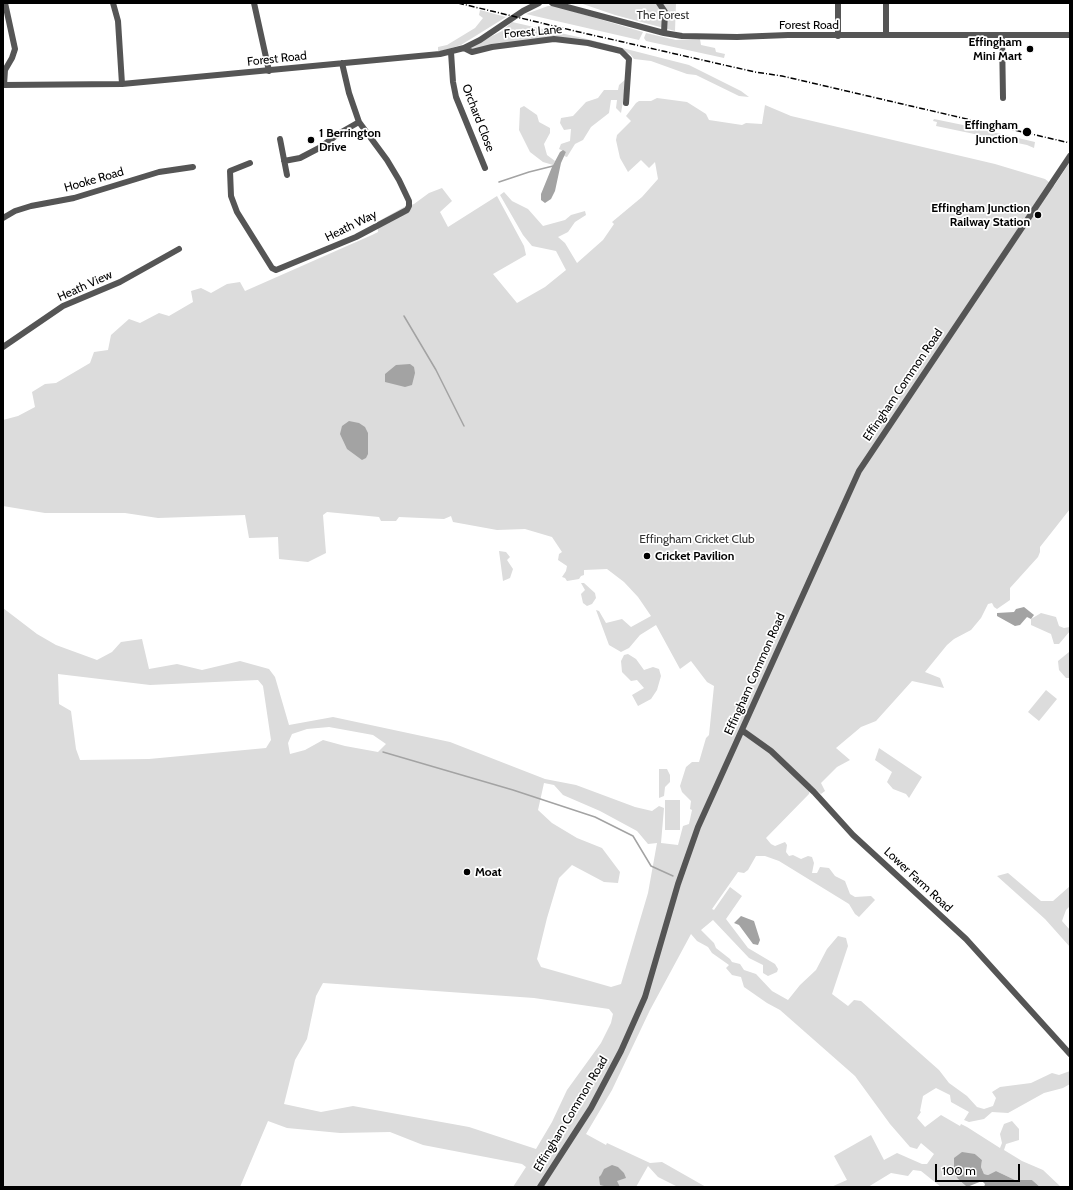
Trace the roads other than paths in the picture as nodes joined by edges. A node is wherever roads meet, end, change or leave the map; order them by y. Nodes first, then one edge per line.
1 (5, 3) edge
2 (113, 3) edge
3 (254, 3) edge
4 (539, 3) edge
5 (552, 3) edge
6 (659, 3) edge
7 (838, 3) edge
8 (886, 3) edge
9 (6, 21) edge
10 (664, 33) junction
11 (1070, 34) edge
12 (886, 35) junction
13 (1002, 35) junction
14 (838, 36) junction
15 (464, 48) junction
16 (451, 52) junction
17 (342, 64) junction
18 (269, 71) junction
19 (122, 84) junction
20 (4, 85) edge
21 (1003, 98) dead end
22 (626, 103) dead end
23 (360, 122) junction
24 (280, 139) dead end
25 (1070, 156) edge
26 (284, 161) junction
27 (250, 163) dead end
28 (193, 166) dead end
29 (485, 168) dead end
30 (287, 175) dead end
31 (3, 218) edge
32 (179, 249) dead end
33 (3, 347) edge
34 (743, 731) junction
35 (1070, 1054) edge
36 (540, 1187) edge

1 - 9 street
2 - 19 street
3 - 18 street
4 - 15 street, Forest Road
5 - 10 street, Forest Road
6 - 10 street
7 - 14 street
8 - 12 street
9 - 20 street
10 - 14 street, Forest Road
11 - 13 street, Forest Road
12 - 13 street, Forest Road
12 - 14 street, Forest Road
13 - 21 street
15 - 16 street, Forest Road
15 - 22 street, Forest Lane
16 - 17 street, Forest Road
16 - 29 street, Orchard Close
17 - 18 street, Forest Road
17 - 23 street, Heath Way
18 - 19 street, Forest Road
19 - 20 street, Forest Road
23 - 26 street
23 - 27 street, Heath Way
24 - 26 street
25 - 34 street, Effingham Common Road
26 - 30 street
28 - 31 street, Hooke Road
32 - 33 street, Heath View
34 - 35 street, Lower Farm Road
34 - 36 street, Effingham Common Road

